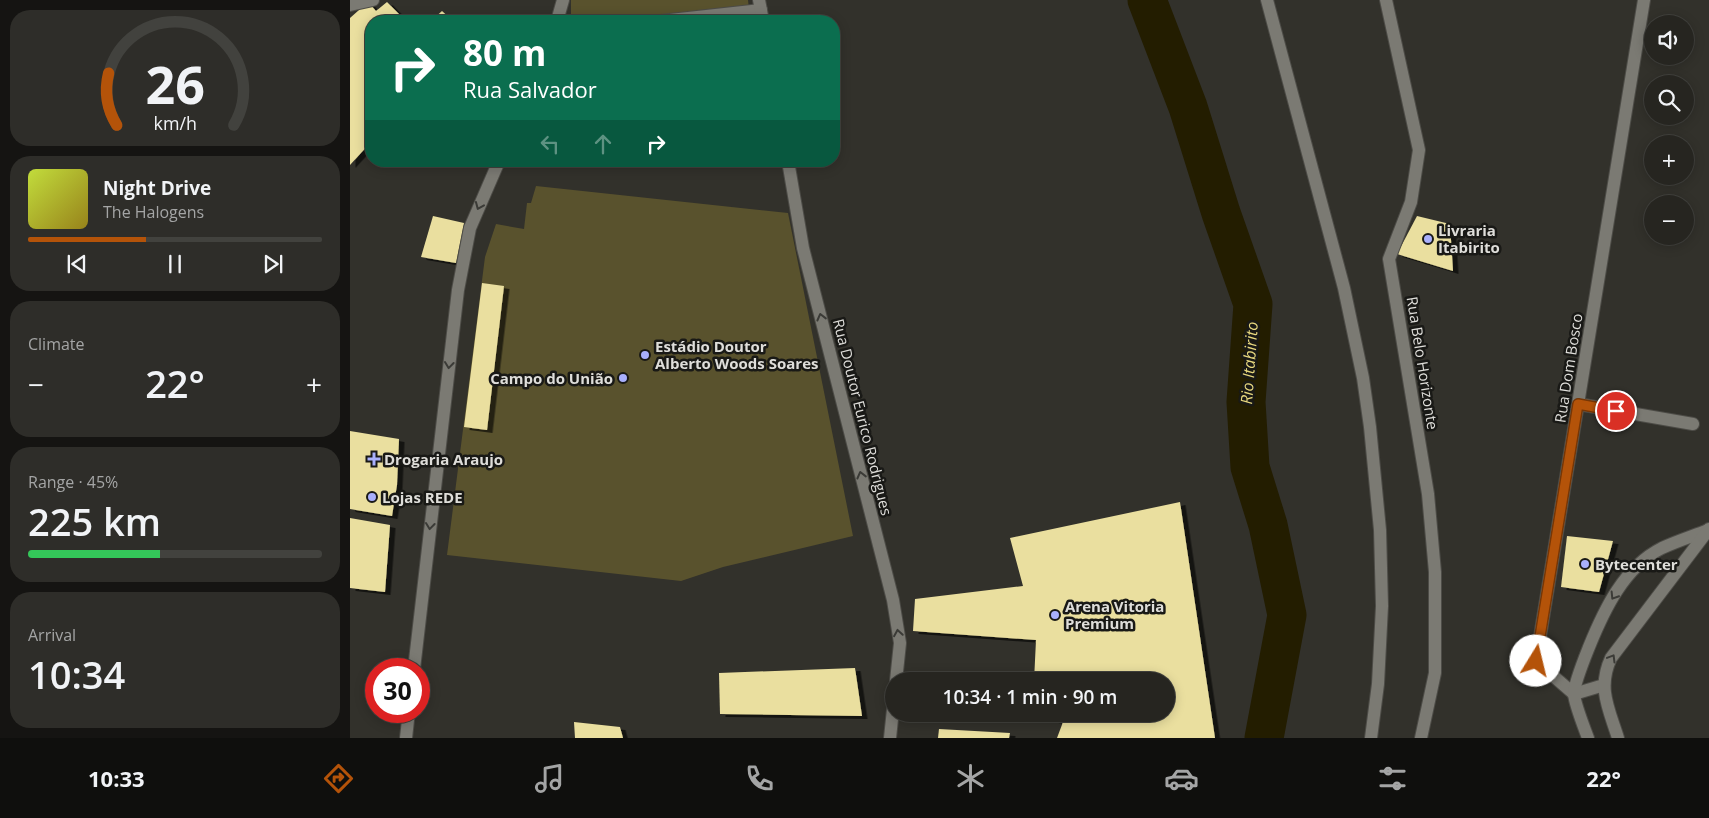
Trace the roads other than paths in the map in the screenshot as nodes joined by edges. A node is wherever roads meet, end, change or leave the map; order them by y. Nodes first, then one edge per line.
1 (373, 0) edge
2 (1267, 0) edge
3 (1386, 0) edge
4 (1644, 0) edge
5 (562, 1) edge
6 (350, 5) edge
7 (761, 11) edge
8 (558, 15) edge
9 (721, 15) edge
10 (496, 167) edge
11 (789, 167) edge
12 (1578, 404) junction
13 (1693, 424) dead end
14 (1709, 529) edge
15 (415, 658) edge
16 (897, 672) edge
17 (1604, 685) junction
18 (1574, 694) junction
19 (892, 722) edge
20 (408, 723) edge
21 (406, 738) edge
22 (890, 738) edge
23 (1371, 738) edge
24 (1421, 738) edge
25 (1588, 738) edge
26 (1618, 738) edge

1 - 6 street
2 - 23 street
3 - 24 street, Rua Belo Horizonte
4 - 12 street, Rua Dom Bosco
5 - 8 street
7 - 9 street
10 -> 15 street
16 -> 11 street, Rua Doutor Eurico Rodrigues
12 - 13 street
12 - 18 street, Rua Dom Bosco
17 -> 14 street
14 -> 18 street
17 - 18 street
17 - 26 street
18 - 25 street
19 - 22 street
20 - 21 street

